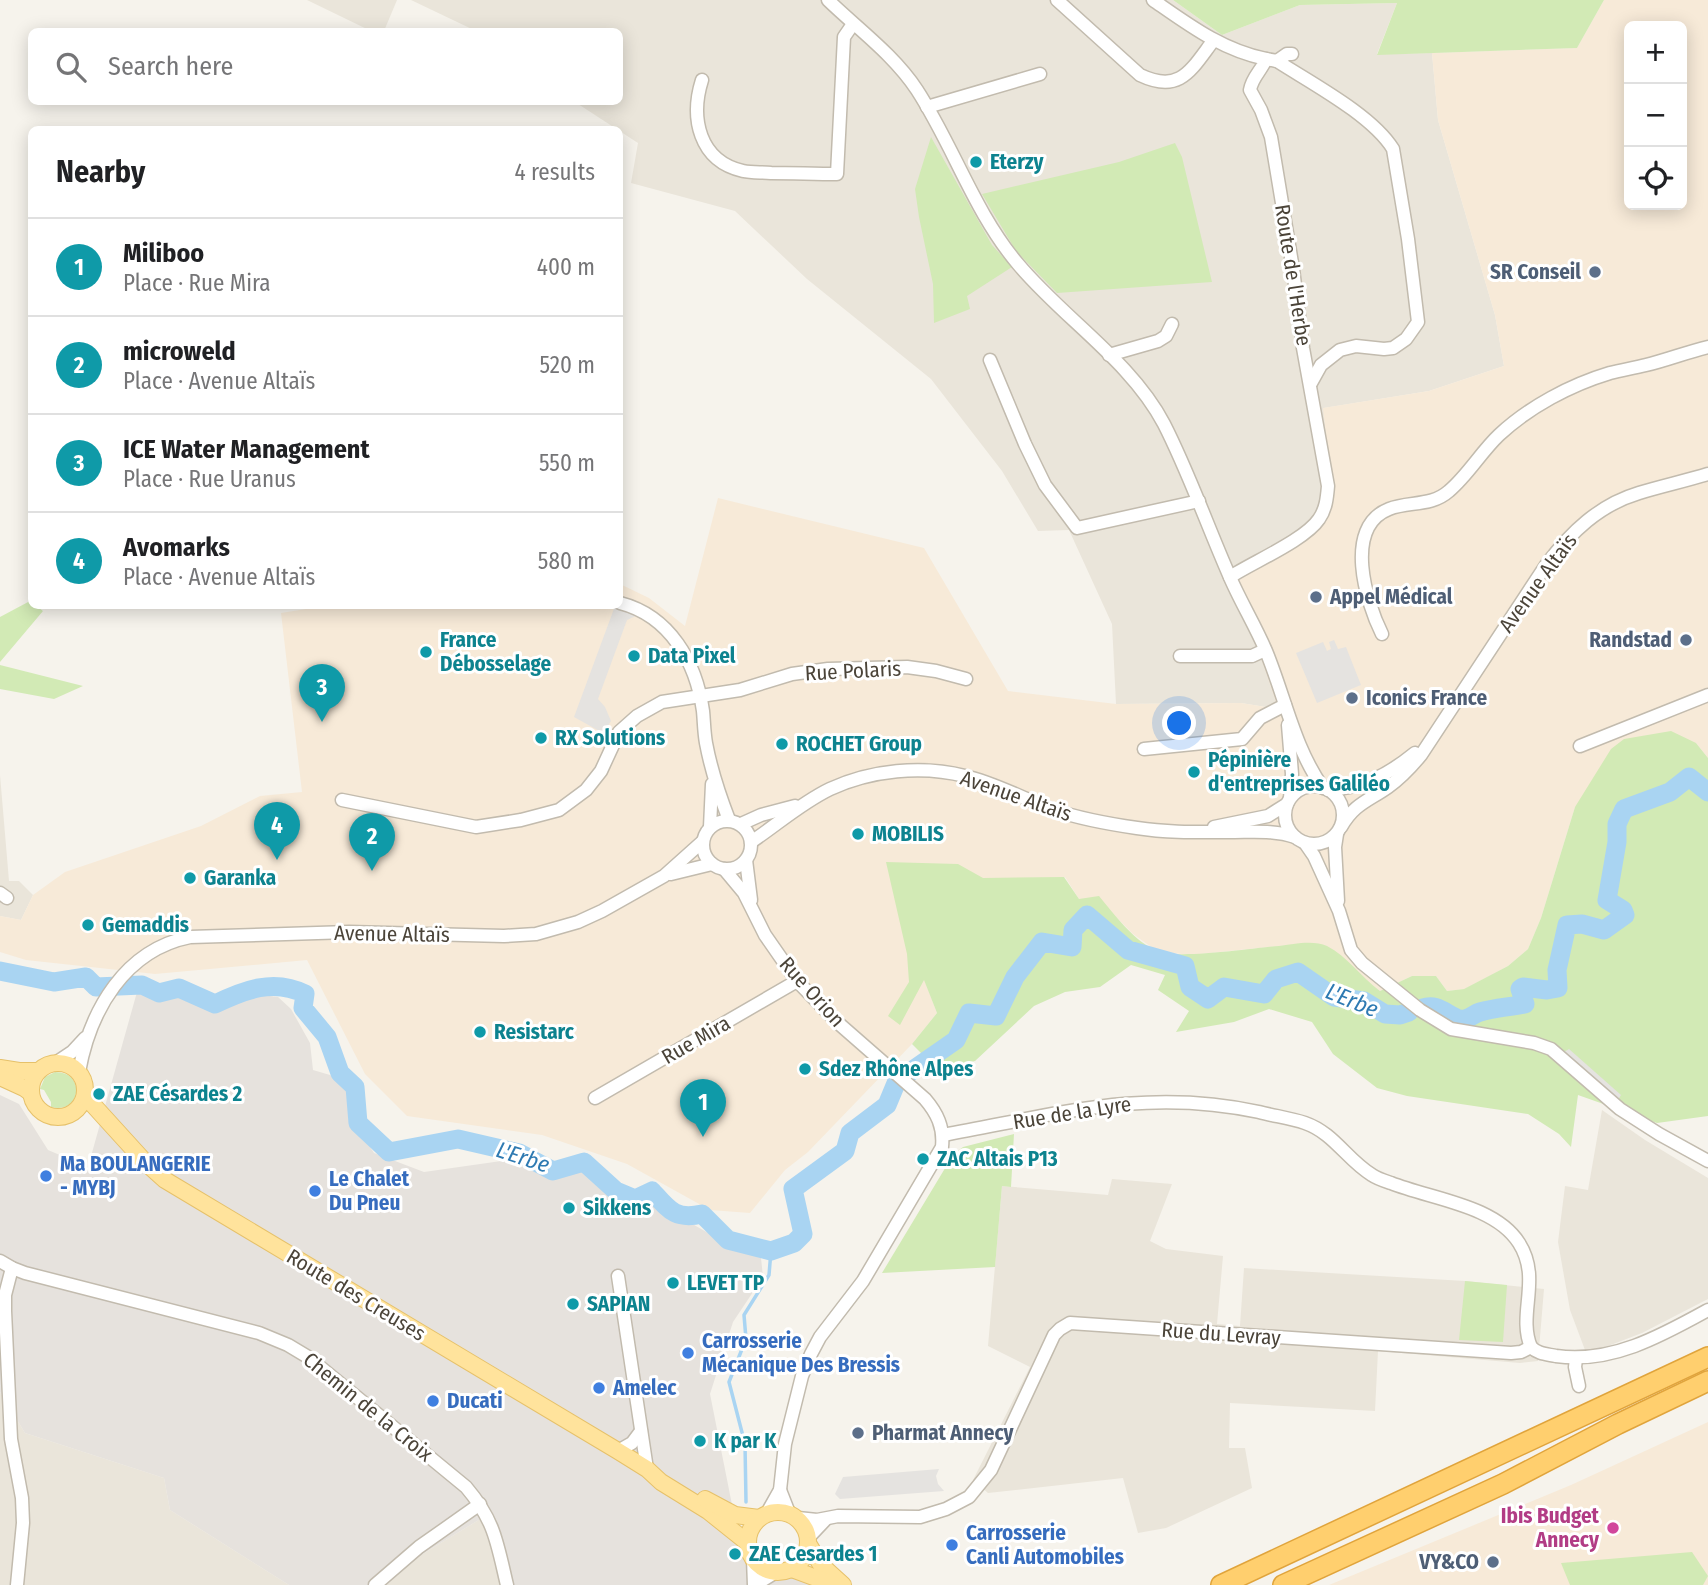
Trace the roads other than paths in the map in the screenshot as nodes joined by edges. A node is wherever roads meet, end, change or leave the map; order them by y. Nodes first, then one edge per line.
1 (828, 0) edge
2 (1057, 0) edge
3 (1153, 0) edge
4 (853, 24) junction
5 (1213, 41) junction
6 (1292, 54) dead end
7 (1271, 60) junction
8 (1040, 74) dead end
9 (702, 80) dead end
10 (927, 107) junction
11 (1172, 324) dead end
12 (1708, 347) edge
13 (1303, 348) junction
14 (1110, 355) junction
15 (990, 360) dead end
16 (1321, 365) junction
17 (1311, 383) junction
18 (1708, 474) edge
19 (1687, 481) junction
20 (1708, 481) edge
21 (1199, 501) junction
22 (1230, 577) junction
23 (623, 604) edge
24 (1382, 634) dead end
25 (1265, 650) junction
26 (1180, 656) dead end
27 (966, 679) dead end
28 (1708, 695) edge
29 (700, 696) junction
30 (1286, 710) junction
31 (1431, 738) junction
32 (1580, 746) dead end
33 (1144, 749) dead end
34 (713, 777) junction
35 (1326, 789) junction
36 (342, 800) dead end
37 (1289, 801) junction
38 (802, 804) junction
39 (735, 822) junction
40 (710, 827) junction
41 (1339, 830) junction
42 (1194, 832) junction
43 (1300, 840) junction
44 (702, 842) junction
45 (751, 842) junction
46 (746, 860) junction
47 (718, 867) junction
48 (664, 876) junction
49 (753, 911) junction
50 (1339, 911) junction
51 (797, 981) junction
52 (88, 1035) junction
53 (57, 1062) junction
54 (0, 1068) edge
55 (38, 1071) junction
56 (79, 1072) junction
57 (0, 1077) edge
58 (31, 1093) junction
59 (85, 1096) junction
60 (594, 1098) dead end
61 (72, 1114) junction
62 (943, 1135) junction
63 (1708, 1161) edge
64 (165, 1180) junction
65 (0, 1261) edge
66 (12, 1268) junction
67 (618, 1276) dead end
68 (1708, 1310) edge
69 (3, 1331) edge
70 (1531, 1347) junction
71 (1708, 1357) edge
72 (1576, 1359) junction
73 (1708, 1381) edge
74 (1579, 1387) dead end
75 (641, 1431) junction
76 (618, 1451) junction
77 (647, 1469) junction
78 (465, 1486) junction
79 (780, 1490) junction
80 (480, 1504) junction
81 (763, 1515) junction
82 (793, 1515) junction
83 (462, 1516) junction
84 (827, 1519) junction
85 (809, 1541) junction
86 (748, 1543) junction
87 (753, 1559) junction
88 (792, 1569) junction
89 (776, 1572) junction
90 (17, 1585) edge
91 (375, 1585) edge
92 (507, 1585) edge
93 (754, 1585) edge
94 (835, 1585) edge
95 (843, 1585) edge
96 (1221, 1585) edge
97 (1283, 1585) edge

1 - 4 street
2 - 5 street
3 - 5 street
4 - 9 street
4 - 10 street
5 - 7 street
6 - 7 street
7 - 13 street, Route de l'Herbe
7 - 16 street
8 - 10 street
10 - 14 street
11 - 14 street
12 - 24 street
13 - 16 street
13 - 17 street, Route de l'Herbe
14 - 21 street
15 - 21 street
16 - 17 street
17 - 22 street, Route de l'Herbe
18 - 19 street, Avenue Altaïs
19 - 20 street, Avenue Altaïs
19 - 31 street, Avenue Altaïs
21 - 22 street
22 - 25 street
23 - 29 street
25 - 26 street
25 - 30 street
27 - 29 street, Rue Polaris
28 - 32 street
29 - 34 street
29 - 36 street, Rue Polaris
30 - 33 street
30 - 35 street
30 - 37 street
31 - 35 street, Avenue Altaïs
31 - 41 street, Avenue Altaïs
34 - 39 street
34 - 40 street
35 - 37 street
35 - 41 street
37 - 42 street, Avenue Altaïs
37 - 43 street
38 - 39 street, Avenue Altaïs
38 - 42 street, Avenue Altaïs
38 - 45 street, Avenue Altaïs
39 - 40 street
39 - 45 street
40 - 44 street
41 - 43 street
41 - 50 street
42 - 43 street, Avenue Altaïs
43 - 50 street
44 - 47 street
44 - 48 street, Avenue Altaïs
45 - 46 street
46 - 47 street
46 - 49 street, Rue Orion
47 - 48 street, Avenue Altaïs
47 - 49 street, Rue Orion
48 - 52 street, Avenue Altaïs
49 - 51 street, Rue Orion
50 - 63 street
51 - 60 street, Rue Mira
51 - 62 street, Rue Orion
52 - 53 street
52 - 56 street
53 - 55 main road
53 - 56 main road
54 - 55 main road
55 - 58 main road
56 - 59 main road
57 - 58 main road
58 - 61 main road
59 - 61 main road
59 - 64 main road, Route des Creuses
61 - 64 main road
62 - 70 street, Rue de la Lyre
62 - 79 street
64 - 76 main road, Route des Creuses
65 - 66 street, Chemin de la Croix
66 - 69 street
66 - 78 street, Chemin de la Croix
67 - 75 street
68 - 72 street, Rue du Levray
69 - 90 street
70 - 72 street, Rue du Levray
70 - 84 street, Rue du Levray
71 - 96 highway
72 - 74 street
73 - 97 highway
75 - 76 street
75 - 77 street
76 - 77 main road, Route des Creuses
77 - 81 main road, Route des Creuses
77 - 86 main road, Route des Creuses
78 - 80 street, Chemin de la Croix
78 - 83 street
79 - 81 street
79 - 82 street
80 - 83 street
80 - 92 street, Chemin de la Croix
81 - 82 main road
81 - 86 main road
82 - 84 street, Rue du Levray
82 - 85 main road
83 - 91 street
84 - 85 street
85 - 88 main road
85 - 95 main road
86 - 87 main road
87 - 89 main road
87 - 93 street
88 - 89 main road
88 - 94 main road
89 - 93 street

